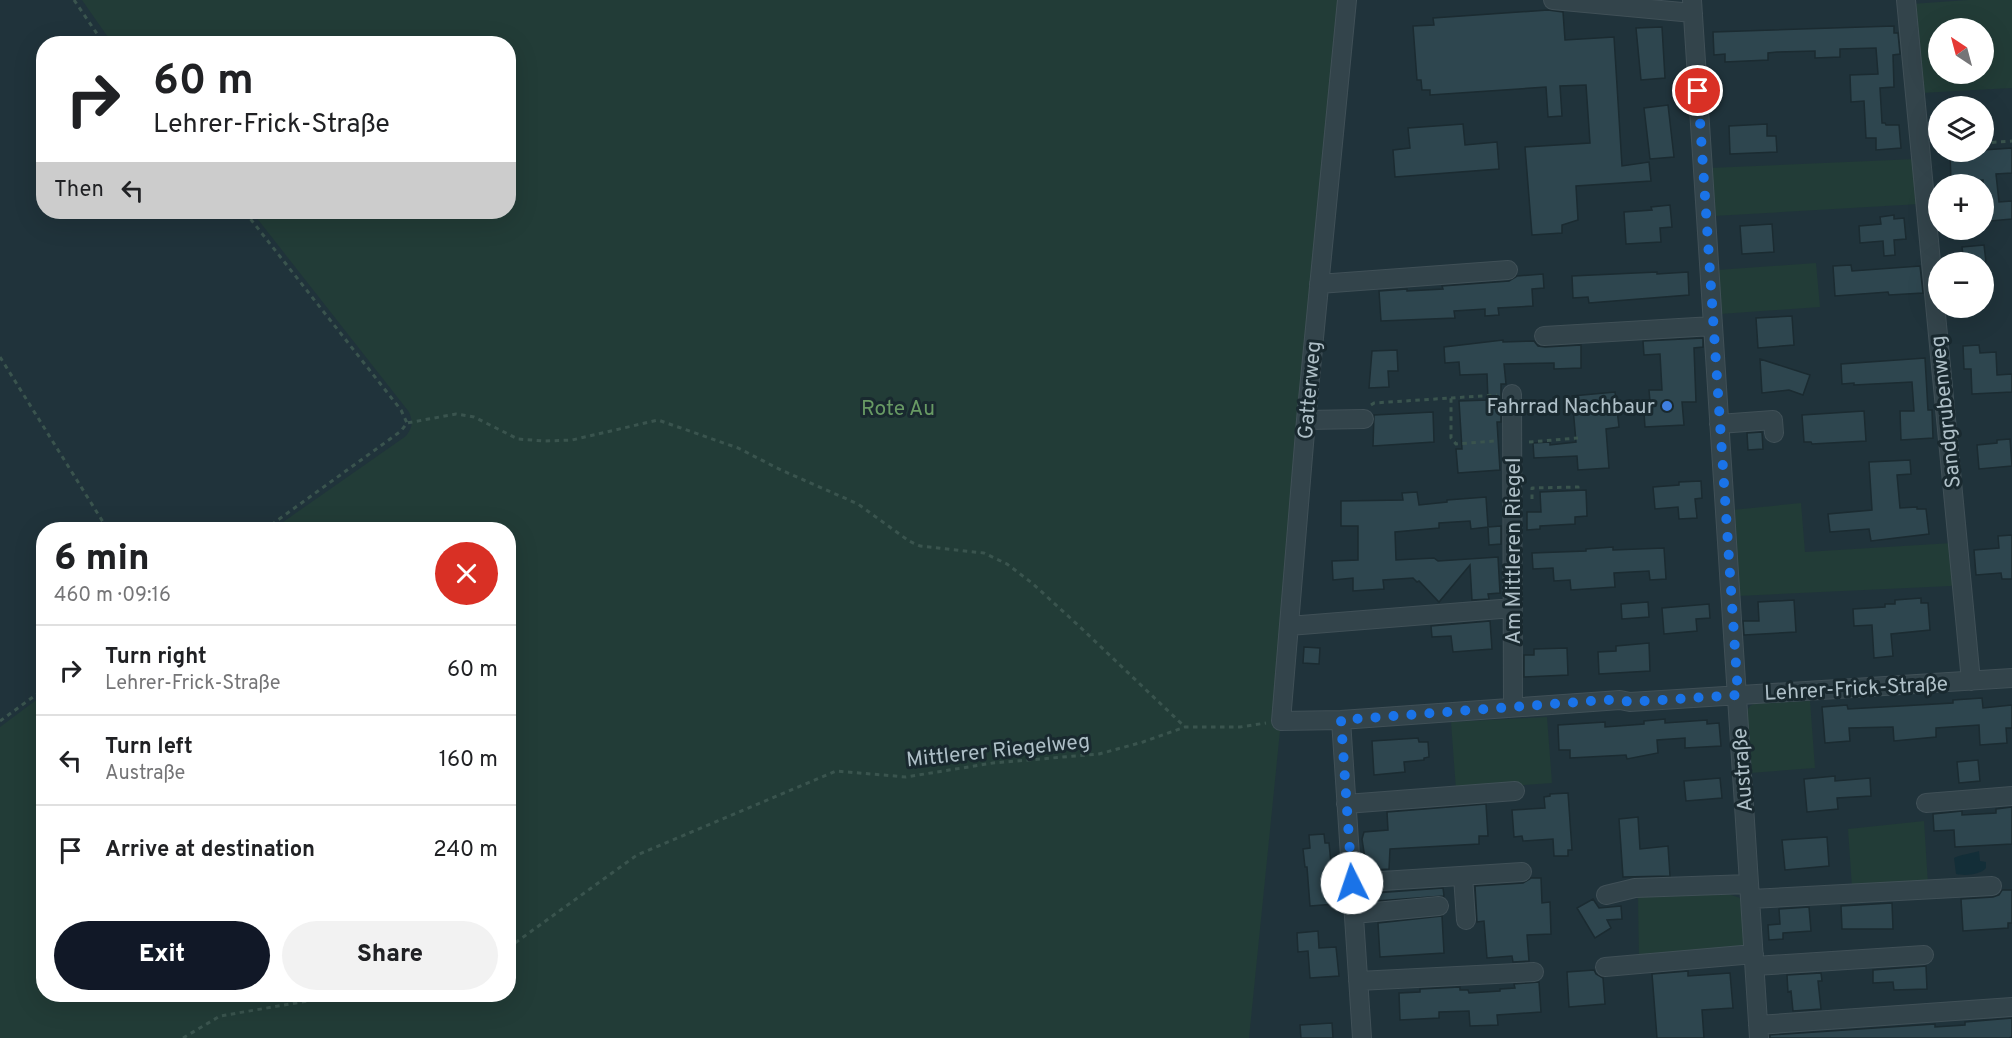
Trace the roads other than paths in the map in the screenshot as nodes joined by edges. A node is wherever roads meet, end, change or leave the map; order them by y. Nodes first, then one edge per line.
1 (1347, 0) edge
2 (1553, 0) edge
3 (1906, 0) edge
4 (1693, 7) edge
5 (1508, 270) dead end
6 (1319, 284) junction
7 (1713, 326) junction
8 (1544, 336) dead end
9 (1512, 394) road end
10 (1364, 419) road end
11 (1306, 420) junction
12 (1719, 424) junction
13 (1774, 433) dead end
14 (1513, 608) junction
15 (1289, 626) junction
16 (2012, 678) edge
17 (1971, 681) junction
18 (1738, 695) junction
19 (1513, 707) junction
20 (1341, 720) junction
21 (1515, 791) dead end
22 (2012, 796) edge
23 (1926, 803) dead end
24 (1346, 804) junction
25 (1521, 872) dead end
26 (1463, 876) junction
27 (1352, 883) junction
28 (1992, 886) dead end
29 (1750, 892) junction
30 (1606, 895) dead end
31 (1439, 906) dead end
32 (1354, 914) junction
33 (1466, 920) dead end
34 (1924, 955) dead end
35 (1754, 960) junction
36 (1605, 967) dead end
37 (1534, 972) dead end
38 (1358, 981) junction
39 (2012, 1008) edge
40 (1759, 1031) edge
41 (1362, 1038) edge

1 - 6 street, Gatterweg
2 - 4 street
3 - 17 street, Sandgrubenweg
4 - 7 street, Austraße
5 - 6 street
6 - 11 street, Gatterweg
7 - 8 street
7 - 12 street, Austraße
9 - 14 street, Am Mittleren Riegel
10 - 11 street
11 - 15 street, Gatterweg
12 - 13 street
12 - 18 street, Austraße
14 - 15 street
14 - 19 street, Am Mittleren Riegel
15 - 20 street, Gatterweg
16 - 17 street, Lehrer-Frick-Straße
17 - 18 street, Lehrer-Frick-Straße
18 - 19 street, Lehrer-Frick-Straße
18 - 29 street, Austraße
19 - 20 street, Lehrer-Frick-Straße
20 - 24 street
21 - 24 street
22 - 23 street
24 - 27 street
25 - 26 street
26 - 27 street
26 - 33 street
27 - 32 street
28 - 29 street
29 - 30 street
29 - 35 street, Austraße
31 - 32 street
32 - 38 street
34 - 35 street
35 - 36 street
35 - 40 street, Austraße
37 - 38 street
38 - 41 street
39 - 40 street

